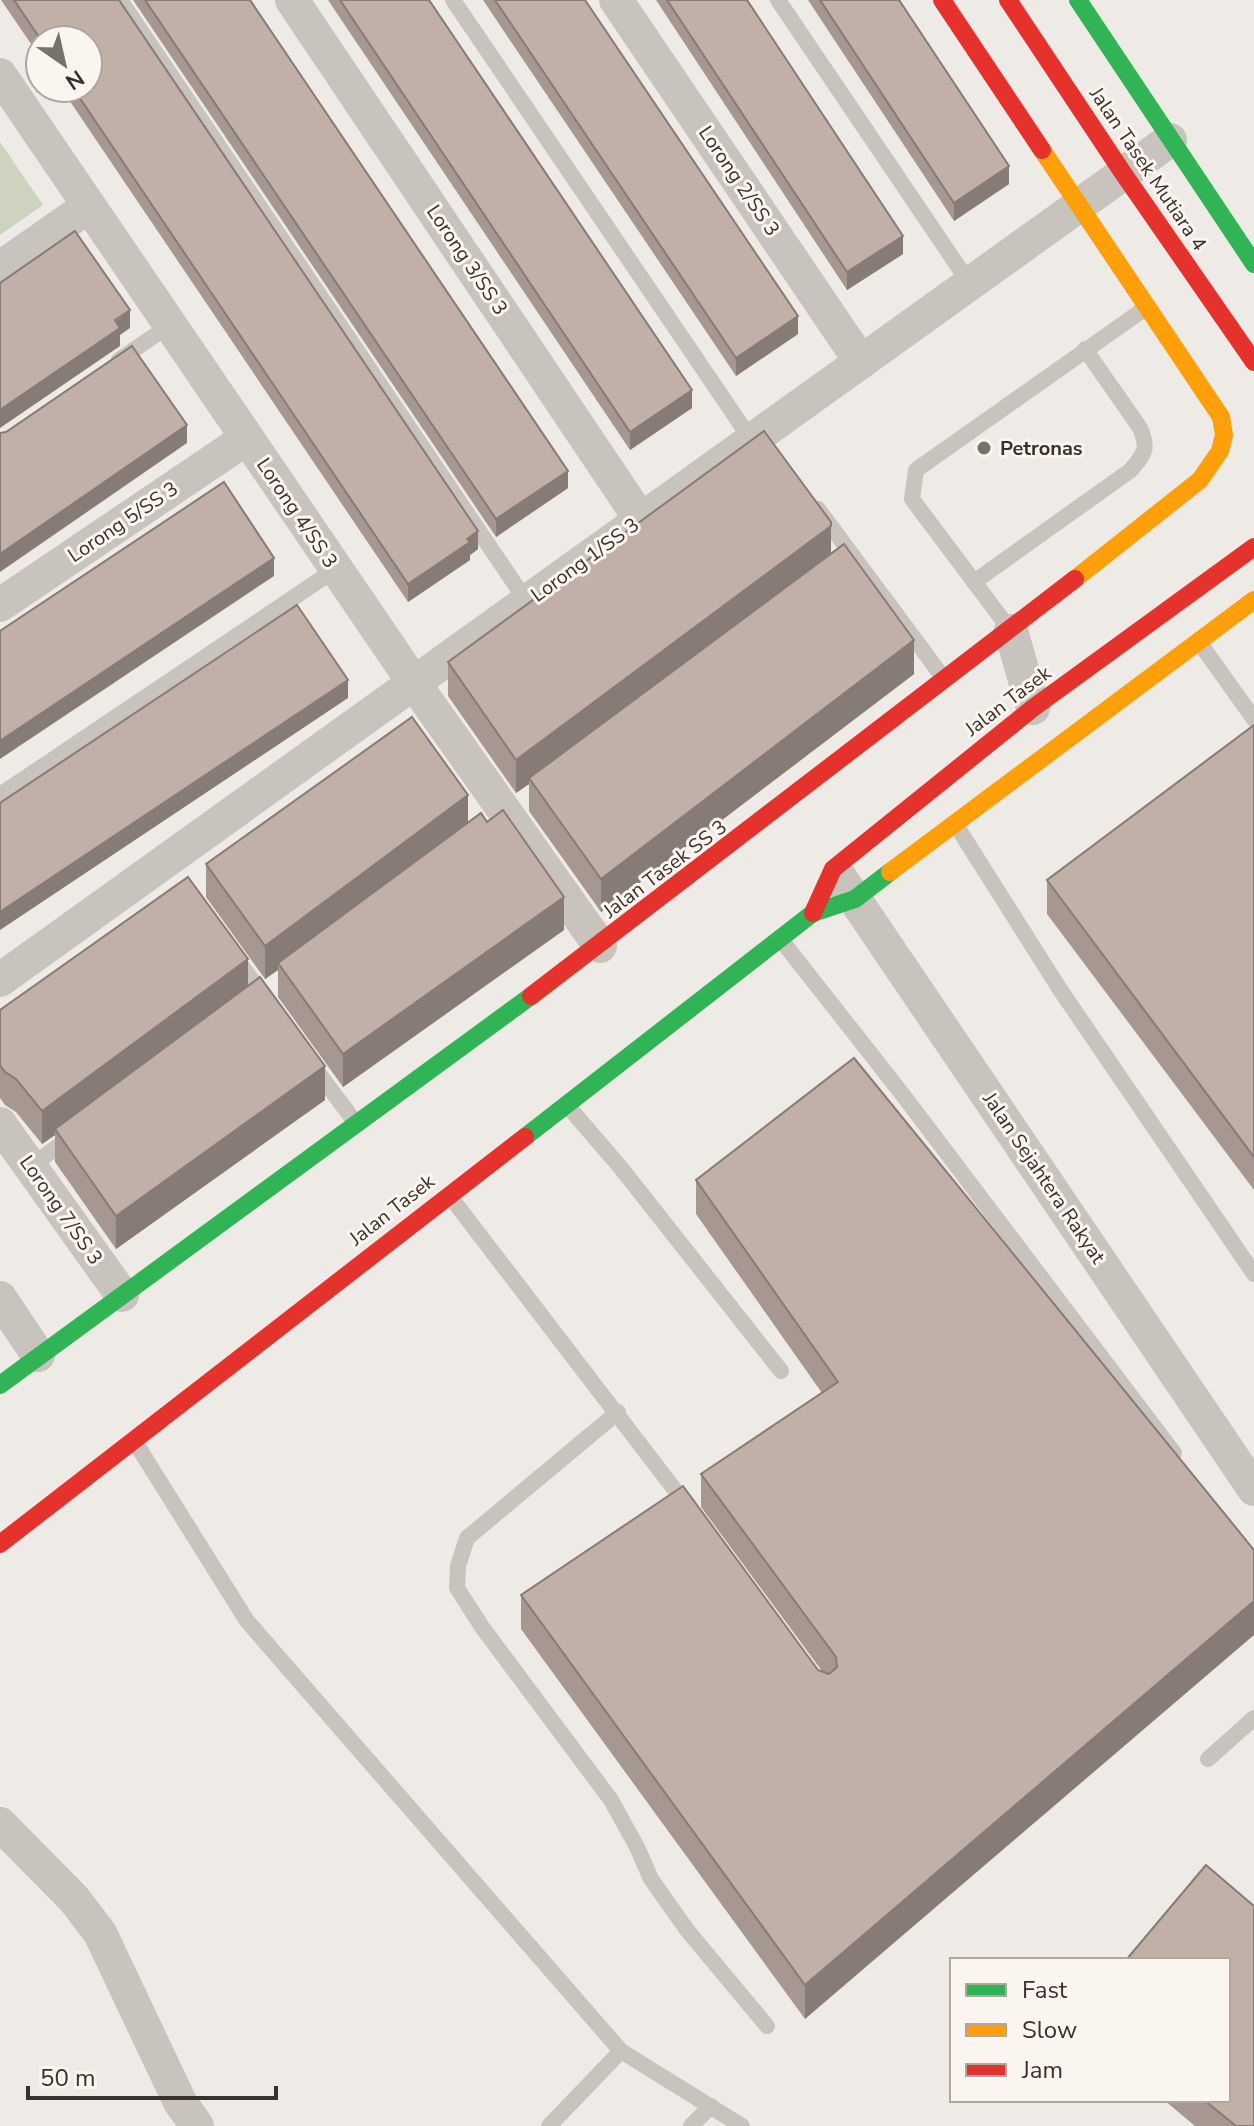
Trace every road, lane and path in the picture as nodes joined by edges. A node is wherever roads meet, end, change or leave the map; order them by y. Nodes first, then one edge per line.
1 (120, 0) edge
2 (292, 0) edge
3 (453, 0) edge
4 (616, 0) edge
5 (778, 0) edge
6 (942, 0) edge
7 (1008, 0) edge
8 (1078, 0) edge
9 (0, 75) edge
10 (1170, 140) junction
11 (1123, 173) junction
12 (1080, 204) junction
13 (89, 206) junction
14 (1254, 264) edge
15 (0, 268) edge
16 (970, 284) junction
17 (1148, 306) junction
18 (170, 325) junction
19 (1085, 349) junction
20 (861, 362) junction
21 (1254, 362) edge
22 (105, 370) edge
23 (247, 438) junction
24 (762, 440) junction
25 (808, 495) edge
26 (641, 520) junction
27 (1254, 547) edge
28 (336, 569) junction
29 (974, 582) junction
30 (1254, 600) edge
31 (527, 602) junction
32 (0, 605) edge
33 (1011, 631) junction
34 (1198, 640) junction
35 (946, 681) junction
36 (414, 683) junction
37 (1033, 708) junction
38 (1254, 719) edge
39 (0, 795) edge
40 (956, 825) junction
41 (833, 869) junction
42 (855, 899) junction
43 (813, 913) junction
44 (779, 939) junction
45 (227, 946) edge
46 (600, 946) junction
47 (0, 980) edge
48 (265, 998) edge
49 (300, 1047) edge
50 (565, 1103) junction
51 (91, 1122) edge
52 (0, 1124) edge
53 (356, 1124) junction
54 (30, 1167) junction
55 (448, 1194) junction
56 (1254, 1274) edge
57 (122, 1295) junction
58 (0, 1298) edge
59 (38, 1355) junction
60 (781, 1371) dead end
61 (0, 1385) edge
62 (618, 1412) junction
63 (134, 1441) junction
64 (1182, 1463) edge
65 (1254, 1489) edge
66 (697, 1518) edge
67 (0, 1544) edge
68 (1254, 1718) edge
69 (1208, 1759) dead end
70 (0, 1824) edge
71 (767, 2026) dead end
72 (621, 2051) junction
73 (711, 2106) junction
74 (197, 2126) edge
75 (549, 2126) edge
76 (691, 2126) edge
77 (742, 2126) edge

1 - 31 lane
2 - 26 street, Lorong 3/SS 3
3 - 24 lane
4 - 20 street, Lorong 2/SS 3
5 - 16 lane
6 - 12 street
7 - 11 street, Jalan Tasek Mutiara 4
8 - 10 street, Jalan Tasek Mutiara 4
9 - 13 street, Lorong 4/SS 3
10 - 11 street, Lorong 1/SS 3
10 - 14 street, Jalan Tasek Mutiara 4
11 - 12 street, Lorong 1/SS 3
11 - 21 street, Jalan Tasek Mutiara 4
12 - 16 street, Lorong 1/SS 3
12 - 17 street
13 - 15 street
13 - 18 street, Lorong 4/SS 3
16 - 20 street, Lorong 1/SS 3
17 - 19 lane
17 - 33 street, Jalan Tasek SS 3
18 - 22 lane
18 - 23 street, Lorong 4/SS 3
19 - 29 lane
19 - 29 lane
20 - 24 street, Lorong 1/SS 3
23 - 28 street, Lorong 4/SS 3
23 - 32 street, Lorong 5/SS 3
24 - 26 street, Lorong 1/SS 3
25 - 35 lane
26 - 31 street, Lorong 1/SS 3
27 - 37 street, Jalan Tasek
28 - 36 street, Lorong 4/SS 3
28 - 39 lane
29 - 33 lane
30 - 34 street, Jalan Tasek
31 - 36 street, Lorong 1/SS 3
33 - 35 street, Jalan Tasek SS 3
33 - 37 street
34 - 38 lane
34 - 40 street, Jalan Tasek
35 - 46 street, Jalan Tasek SS 3
36 - 46 street, Lorong 4/SS 3
36 - 47 street, Lorong 1/SS 3
37 - 41 street, Jalan Tasek
40 - 42 street, Jalan Tasek
40 - 56 lane
41 - 42 street, Jalan Sejahtera Rakyat
41 - 43 street, Jalan Tasek
42 - 43 street, Jalan Tasek
42 - 65 street, Jalan Sejahtera Rakyat
43 - 44 street, Jalan Tasek
44 - 50 street, Jalan Tasek
44 - 64 lane
45 - 48 lane
46 - 53 street, Jalan Tasek SS 3
49 - 53 lane
50 - 55 street, Jalan Tasek
50 - 60 lane
51 - 54 lane
52 - 54 street, Lorong 7/SS 3
53 - 57 street, Jalan Tasek SS 3
54 - 57 street, Lorong 7/SS 3
55 - 62 lane
55 - 63 street, Jalan Tasek
57 - 59 street, Jalan Tasek SS 3
58 - 59 street
59 - 61 street, Jalan Tasek SS 3
62 - 66 lane
62 - 71 lane
63 - 67 street, Jalan Tasek
63 - 72 lane
68 - 69 lane
70 - 74 street
72 - 73 lane
72 - 75 lane
73 - 76 lane
73 - 77 lane

